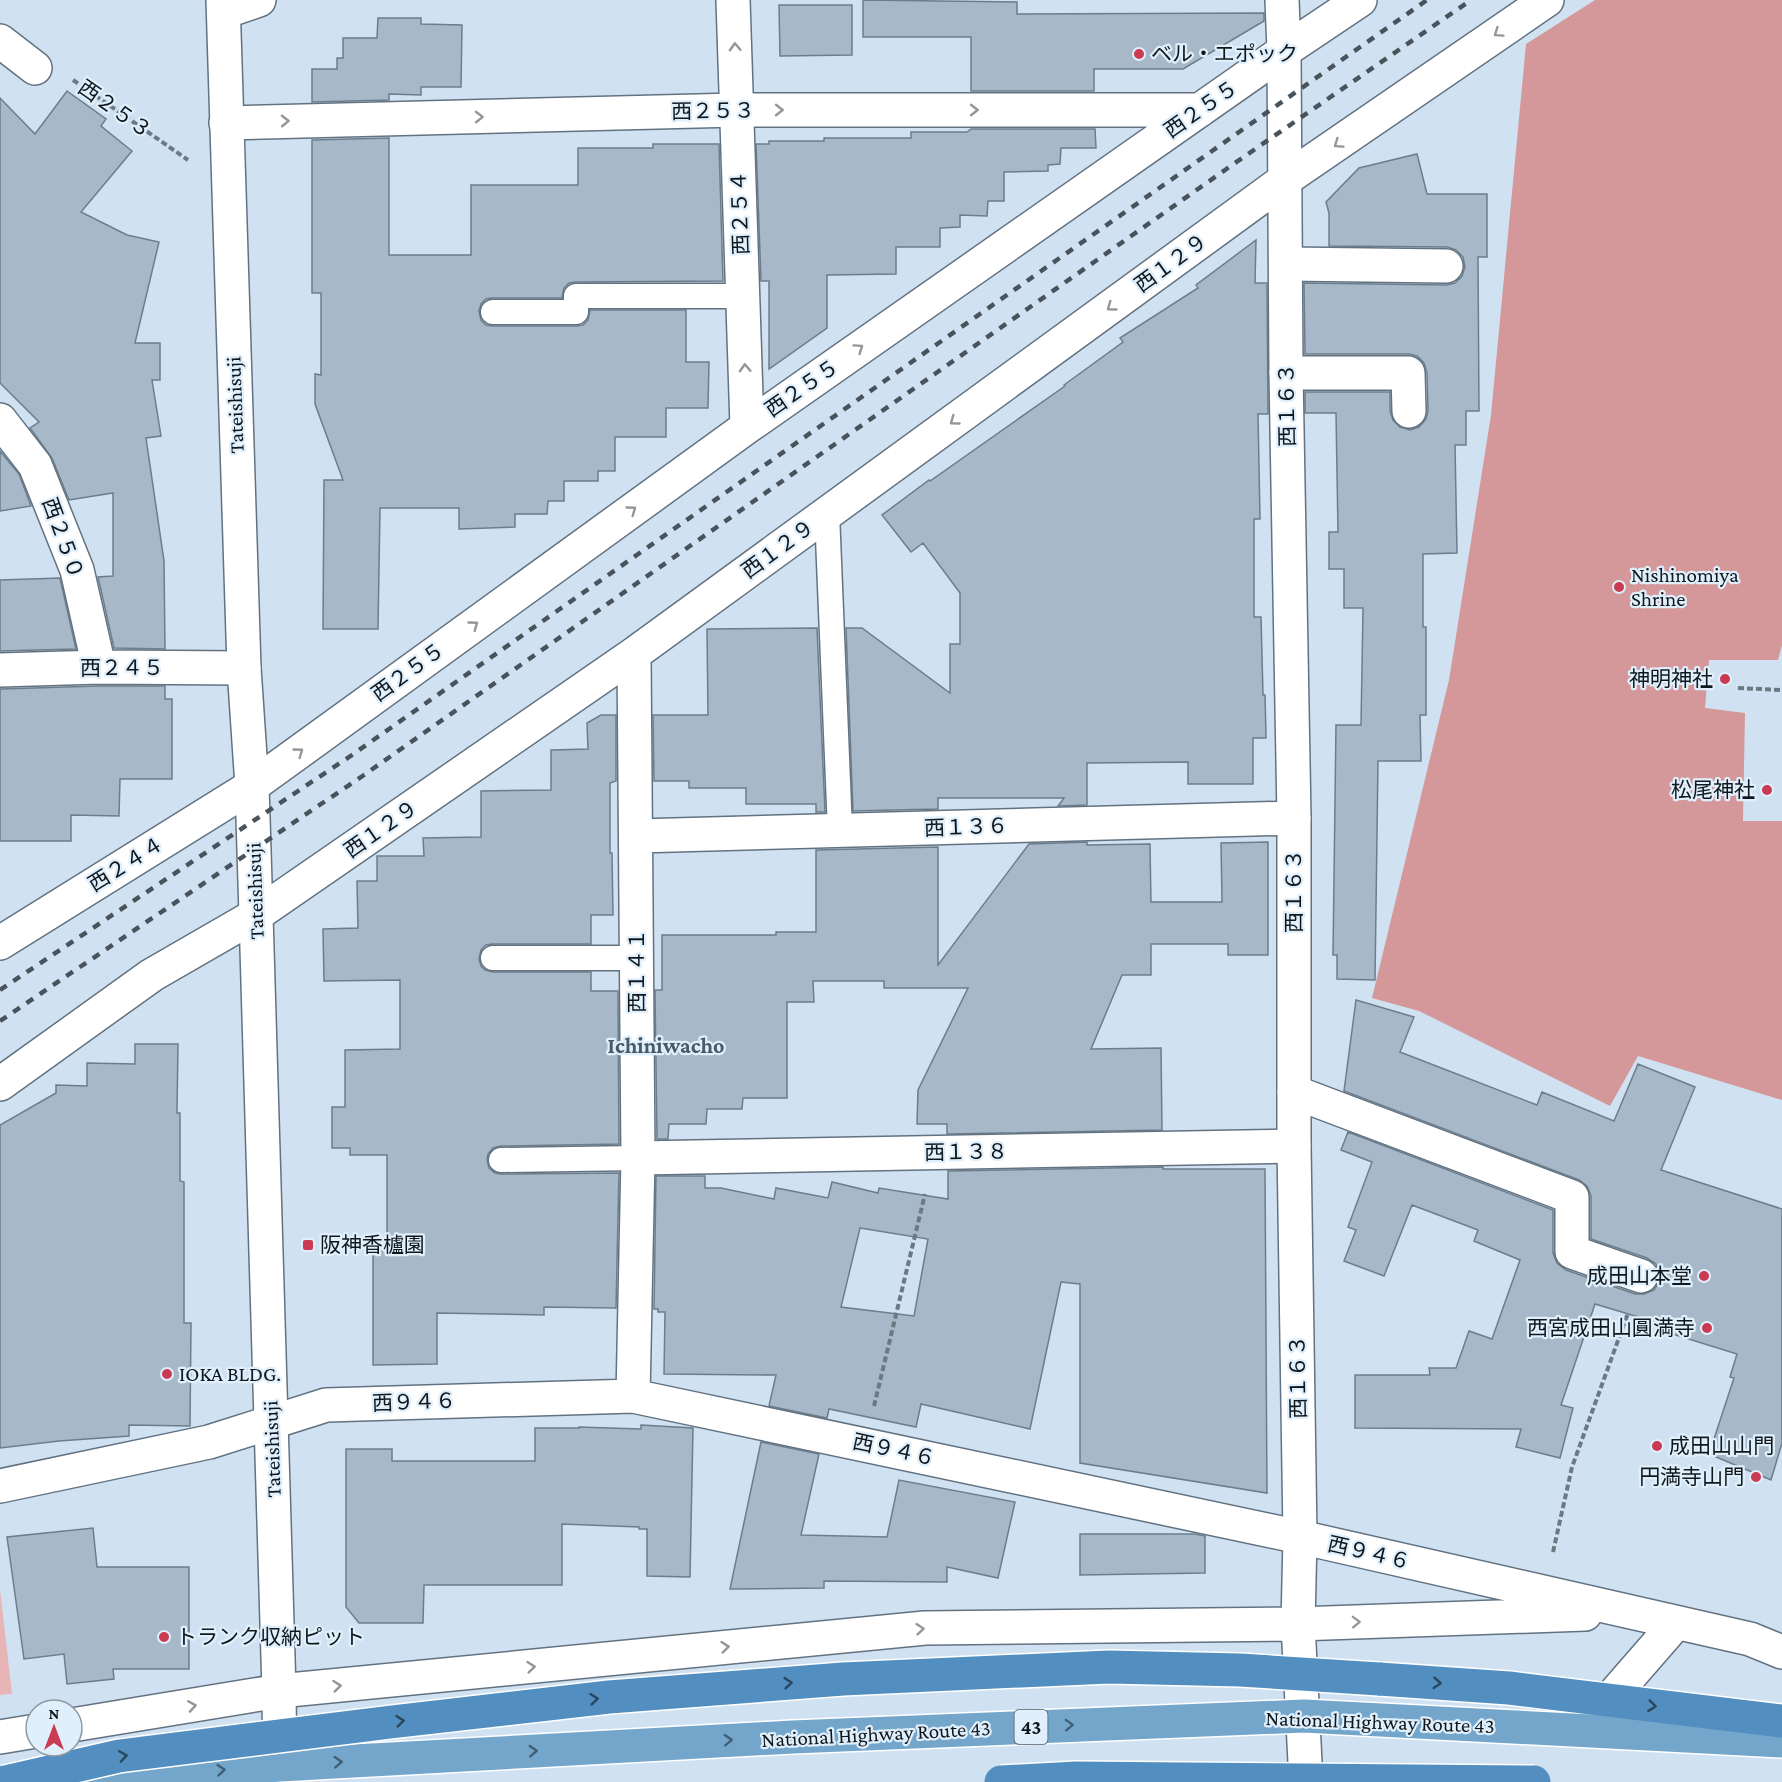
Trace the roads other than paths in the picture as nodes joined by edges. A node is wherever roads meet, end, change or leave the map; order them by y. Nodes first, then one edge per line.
1 (259, 0) edge
2 (733, 0) edge
3 (1282, 0) edge
4 (1360, 0) edge
5 (1547, 0) edge
6 (223, 6) edge
7 (1284, 51) junction
8 (737, 110) junction
9 (1200, 110) junction
10 (226, 123) junction
11 (1286, 179) junction
12 (1287, 264) junction
13 (1446, 266) dead end
14 (742, 296) junction
15 (493, 312) dead end
16 (1286, 373) junction
17 (1409, 411) dead end
18 (0, 420) edge
19 (747, 427) junction
20 (827, 513) junction
21 (634, 654) junction
22 (99, 667) junction
23 (243, 668) junction
24 (0, 670) edge
25 (252, 786) junction
26 (1294, 818) junction
27 (840, 831) junction
28 (637, 836) junction
29 (256, 915) junction
30 (0, 943) edge
31 (493, 958) dead end
32 (637, 958) junction
33 (0, 1084) edge
34 (1294, 1092) junction
35 (1294, 1146) junction
36 (638, 1158) junction
37 (501, 1160) dead end
38 (1641, 1276) road end
39 (633, 1396) junction
40 (271, 1422) junction
41 (0, 1486) edge
42 (1300, 1537) junction
43 (1631, 1613) junction
44 (1676, 1623) junction
45 (1298, 1624) junction
46 (1782, 1652) edge
47 (279, 1691) junction
48 (1609, 1700) junction
49 (1304, 1716) junction
50 (1782, 1721) edge
51 (84, 1723) edge
52 (24, 1733) edge
53 (0, 1737) edge
54 (1782, 1741) edge
55 (280, 1774) edge
56 (5, 1782) edge
57 (79, 1782) edge
58 (1001, 1782) edge
59 (1306, 1782) edge
60 (1534, 1782) edge

1 - 6 street
8 -> 2 street, 西２５４
3 - 7 street, 西１６３
4 - 7 street, 西２５５
5 -> 11 street, 西１２９
6 - 10 street, Tateishisuji
7 - 9 street, 西２５５
7 - 11 street, 西１６３
8 -> 9 street, 西２５３
10 -> 8 street, 西２５３
8 - 14 street, 西２５４
19 -> 9 street, 西２５５
10 - 23 street, Tateishisuji
11 - 12 street, 西１６３
11 -> 20 street, 西１２９
12 - 13 street
12 - 16 street, 西１６３
14 - 15 lane
19 -> 14 street, 西２５４
16 - 17 street
16 - 26 street, 西１６３
18 - 22 street, 西２５０
25 -> 19 street, 西２５５
20 - 21 street, 西１２９
20 - 27 lane
21 - 28 street, 西１４１
21 - 29 street, 西１２９
22 - 23 street, 西２４５
22 - 24 street, 西２４５
23 - 25 street, Tateishisuji
25 - 29 street, Tateishisuji
25 - 30 street, 西２４４
26 - 27 street, 西１３６
26 - 34 street, 西１６３
27 - 28 street, 西１３６
28 - 32 street, 西１４１
29 - 33 street, 西１２９
29 - 40 street, Tateishisuji
31 - 32 lane
32 - 36 street, 西１４１
34 - 35 street, 西１６３
34 - 38 street
35 - 36 street, 西１３８
35 - 42 street, 西１６３
36 - 37 lane
36 - 39 street, 西１４１
39 - 40 street, 西９４６
39 - 42 street, 西９４６
40 - 41 street, 西９４６
40 - 47 street, Tateishisuji
42 - 43 street, 西９４６
42 - 45 street, 西１６３
43 - 44 street, 西９４６
45 -> 43 street
44 - 46 street, 西９４６
44 - 48 street
47 -> 45 street
45 - 49 street, 西１６３
51 -> 47 street
47 - 55 street, Tateishisuji
48 -> 50 highway
56 -> 48 highway, bridge
49 - 54 highway, National Highway Route 43 / 43
55 -> 49 highway, National Highway Route 43 / 43
49 - 59 street, 西１６３
52 - 53 street
57 -> 55 highway, National Highway Route 43 / 43
58 - 60 highway, bridge

